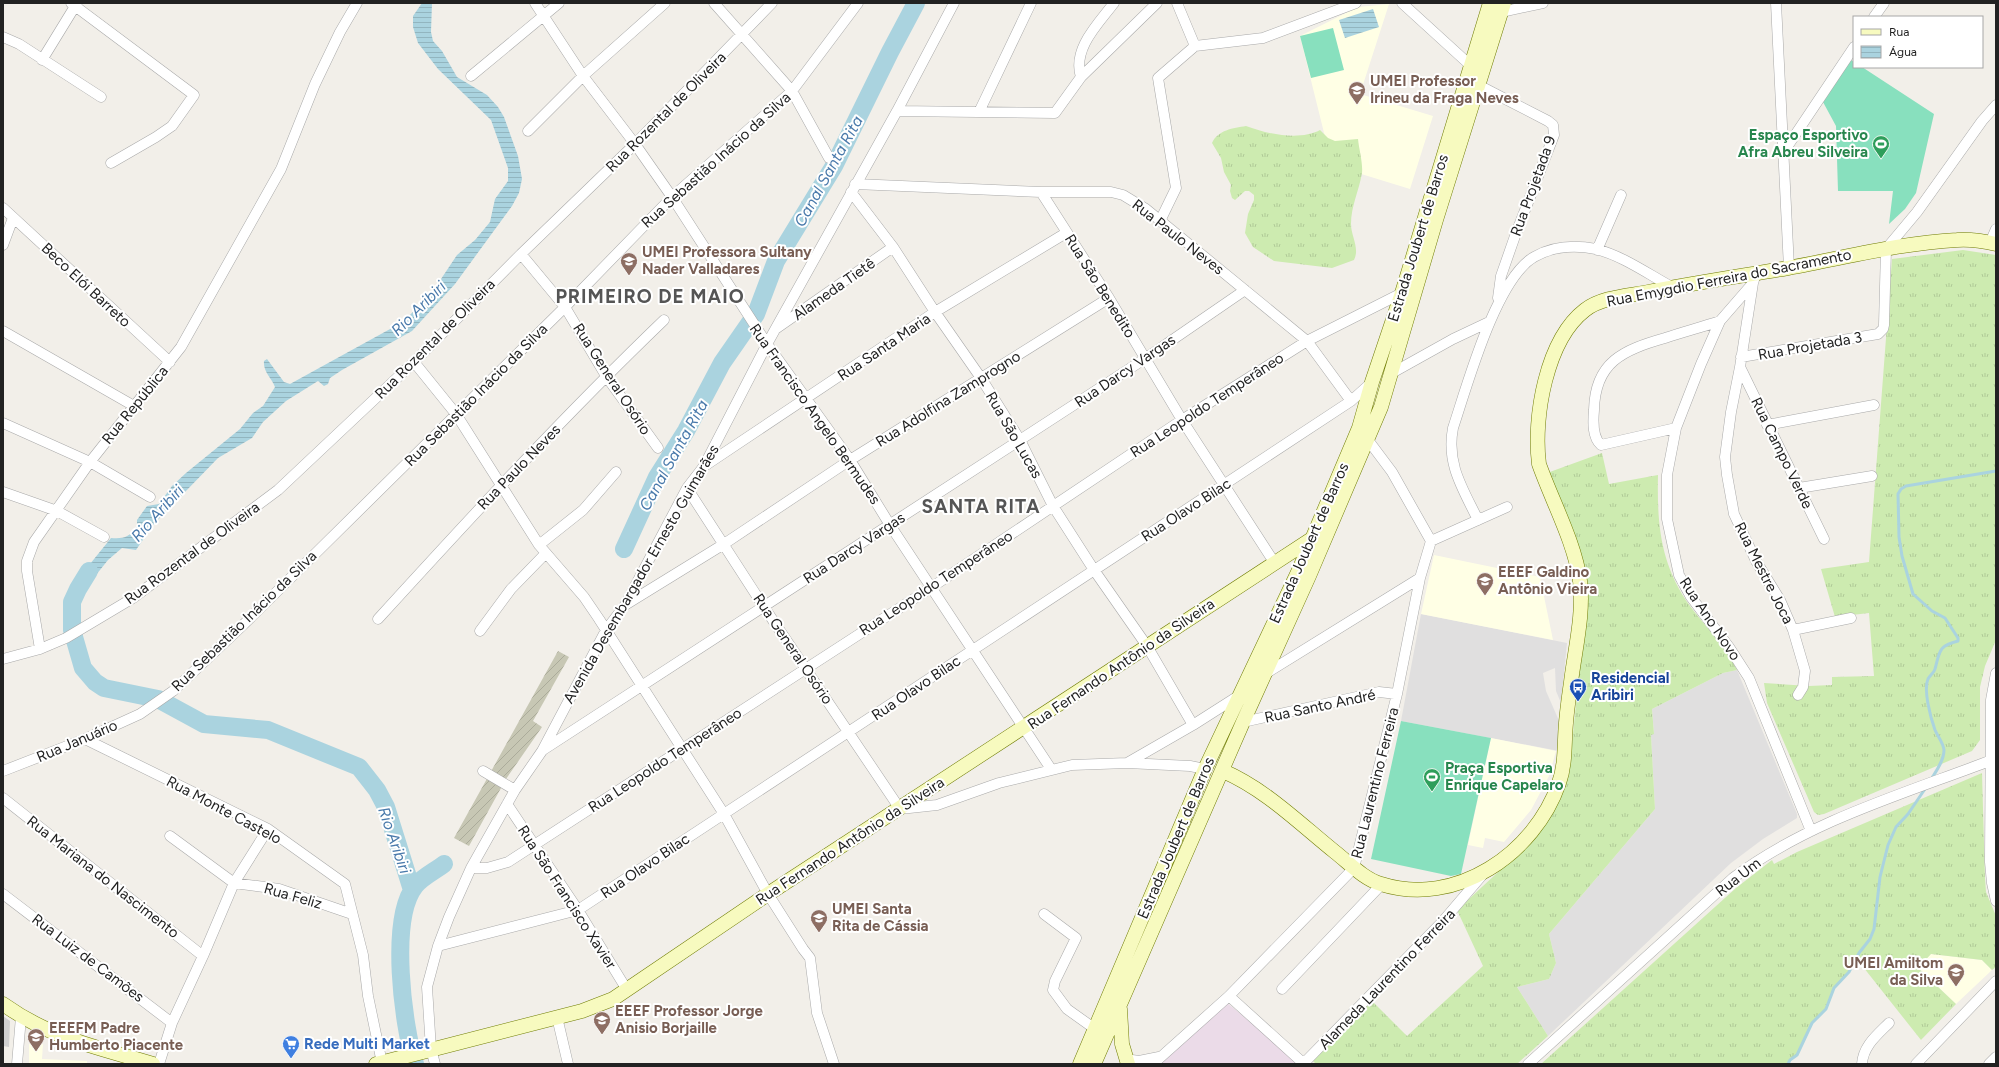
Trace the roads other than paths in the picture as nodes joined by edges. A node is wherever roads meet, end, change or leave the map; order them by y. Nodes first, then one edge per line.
1 (357, 3) edge
2 (535, 3) edge
3 (559, 3) edge
4 (665, 3) edge
5 (714, 3) edge
6 (772, 3) edge
7 (858, 3) edge
8 (954, 3) edge
9 (1031, 3) edge
10 (1114, 3) edge
11 (1157, 3) edge
12 (1177, 3) edge
13 (1356, 3) edge
14 (1402, 3) edge
15 (1490, 3) edge
16 (1543, 3) edge
17 (1776, 3) edge
18 (1884, 3) edge
19 (75, 4) edge
20 (1503, 7) edge
21 (544, 15) junction
22 (1875, 16) edge
23 (744, 34) junction
24 (3, 37) edge
25 (1195, 46) junction
26 (1853, 49) edge
27 (42, 60) junction
28 (1470, 65) junction
29 (471, 76) dead end
30 (583, 76) junction
31 (1081, 77) junction
32 (1478, 85) junction
33 (792, 91) junction
34 (101, 97) dead end
35 (1996, 105) edge
36 (897, 111) junction
37 (979, 112) junction
38 (528, 131) dead end
39 (635, 144) junction
40 (1783, 153) junction
41 (829, 158) dead end
42 (111, 163) dead end
43 (853, 188) junction
44 (1041, 192) junction
45 (1622, 194) dead end
46 (672, 197) junction
47 (3, 208) edge
48 (13, 218) junction
49 (1160, 221) junction
50 (1996, 229) edge
51 (1066, 232) junction
52 (1993, 243) edge
53 (3, 244) edge
54 (893, 247) junction
55 (1886, 249) junction
56 (1597, 250) junction
57 (521, 254) junction
58 (1789, 268) junction
59 (1754, 278) junction
60 (1672, 287) junction
61 (1245, 290) junction
62 (1402, 293) junction
63 (1109, 298) junction
64 (1498, 306) junction
65 (565, 307) junction
66 (935, 312) junction
67 (664, 320) dead end
68 (1720, 321) junction
69 (1489, 322) junction
70 (774, 330) junction
71 (3, 331) edge
72 (1307, 341) junction
73 (767, 344) junction
74 (1146, 358) junction
75 (170, 362) junction
76 (414, 362) junction
77 (1741, 362) junction
78 (1392, 373) junction
79 (606, 376) junction
80 (981, 378) junction
81 (1372, 382) junction
82 (806, 398) junction
83 (1351, 401) junction
84 (1874, 405) dead end
85 (134, 406) junction
86 (456, 414) junction
87 (1182, 420) junction
88 (3, 423) edge
89 (1768, 425) junction
90 (1676, 428) junction
91 (1020, 440) junction
92 (1368, 440) junction
93 (658, 448) dead end
94 (850, 460) junction
95 (90, 462) junction
96 (704, 466) junction
97 (616, 472) dead end
98 (1872, 476) dead end
99 (501, 484) junction
100 (1224, 485) junction
101 (688, 488) junction
102 (1799, 488) junction
103 (3, 492) edge
104 (150, 497) dead end
105 (1053, 506) junction
106 (1507, 507) dead end
107 (57, 511) junction
108 (1478, 520) junction
109 (890, 525) junction
110 (104, 537) dead end
111 (1313, 538) junction
112 (1824, 539) dead end
113 (1431, 541) junction
114 (724, 544) junction
115 (542, 549) junction
116 (1274, 562) junction
117 (1094, 570) junction
118 (1304, 573) junction
119 (1420, 578) junction
120 (932, 587) junction
121 (625, 605) junction
122 (764, 607) junction
123 (1851, 618) dead end
124 (378, 619) dead end
125 (606, 630) junction
126 (1793, 630) junction
127 (480, 631) dead end
128 (1147, 646) junction
129 (40, 648) junction
130 (973, 650) junction
131 (3, 658) edge
132 (806, 667) junction
133 (1265, 674) junction
134 (1996, 675) edge
135 (642, 687) junction
136 (1397, 694) junction
137 (1240, 695) junction
138 (1798, 695) dead end
139 (153, 706) joint
140 (1243, 722) junction
141 (1193, 725) junction
142 (1023, 729) junction
143 (849, 733) junction
144 (85, 739) junction
145 (683, 749) junction
146 (542, 751) junction
147 (1994, 761) edge
148 (1127, 763) junction
149 (1051, 769) junction
150 (1205, 769) junction
151 (3, 771) edge
152 (483, 771) dead end
153 (1223, 771) junction
154 (515, 790) junction
155 (3, 798) edge
156 (507, 804) junction
157 (900, 809) junction
158 (724, 814) junction
159 (268, 830) junction
160 (1811, 831) junction
161 (170, 836) dead end
162 (1993, 840) edge
163 (534, 845) junction
164 (472, 868) junction
165 (1354, 868) junction
166 (1486, 871) junction
167 (234, 883) junction
168 (1381, 884) junction
169 (3, 894) edge
170 (768, 894) junction
171 (1996, 901) edge
172 (578, 910) junction
173 (352, 914) junction
174 (1044, 914) dead end
175 (438, 946) junction
176 (203, 956) junction
177 (1996, 981) edge
178 (1282, 989) dead end
179 (627, 990) junction
180 (1229, 996) junction
181 (1121, 1001) junction
182 (3, 1004) edge
183 (21, 1017) junction
184 (557, 1017) junction
185 (172, 1023) junction
186 (1889, 1023) dead end
187 (1095, 1029) junction
188 (425, 1051) junction
189 (1163, 1055) junction
190 (1996, 1057) edge
191 (1096, 1060) edge
192 (1127, 1062) edge
193 (379, 1063) edge
194 (17, 1064) edge
195 (152, 1064) edge
196 (159, 1064) edge
197 (435, 1064) edge
198 (568, 1064) edge
199 (834, 1064) edge
200 (1080, 1064) edge
201 (1153, 1064) edge
202 (1528, 1064) edge
203 (1862, 1064) edge
204 (1916, 1064) edge
205 (1989, 1064) edge

1 - 75 street, Rua República
2 - 21 street, Rua Francisco Angelo Bermudes
3 - 21 street
4 - 30 street
5 - 23 street
6 - 23 street, Rua Rozental de Oliveira
7 - 33 street, Rua Sebastião Inácio da Silva
8 - 36 street, Avenida Desembargador Ernesto Guimarães
9 - 37 street
10 - 31 street
11 - 31 street
12 - 25 street
13 - 25 street
14 - 28 street
15 - 28 street, Estrada Joubert de Barros
16 - 20 street
17 - 40 street
18 - 22 street
19 - 27 street
19 - 42 street
20 - 32 street, Estrada Joubert de Barros
21 - 29 street
21 - 30 street, Rua Francisco Angelo Bermudes
23 - 33 street
23 - 39 street, Rua Rozental de Oliveira
24 - 27 street
25 - 49 street
26 - 40 street
27 - 34 street
28 - 62 street, Estrada Joubert de Barros
30 - 38 street
30 - 39 street, Rua Francisco Angelo Bermudes
31 - 37 street
32 - 64 street, Rua Projetada 9
32 - 78 street, Estrada Joubert de Barros
33 - 41 street
33 - 46 street, Rua Sebastião Inácio da Silva
35 - 55 street
36 - 37 street
36 - 43 street, Avenida Desembargador Ernesto Guimarães
39 - 46 street, Rua Francisco Angelo Bermudes
39 - 57 street, Rua Rozental de Oliveira
40 - 58 street
43 - 44 street, Rua Paulo Neves
43 - 54 street, Rua São Lucas
43 - 70 street, Avenida Desembargador Ernesto Guimarães
44 - 49 street, Rua Paulo Neves
44 - 51 street, Rua São Benedito
45 - 56 street
46 - 65 street, Rua Sebastião Inácio da Silva
46 - 73 street, Rua Francisco Angelo Bermudes
47 - 48 street, Beco Elói Barreto
48 - 53 street
48 - 75 street, Beco Elói Barreto
49 - 61 street, Rua Paulo Neves
50 - 52 street
51 - 63 street, Rua São Benedito
51 - 66 street, Rua Santa Maria
52 - 55 street, Rua Emygdio Ferreira do Sacramento
54 - 66 street, Rua São Lucas
54 - 70 street, Alameda Tietê
55 - 58 street, Rua Emygdio Ferreira do Sacramento
55 - 77 street, Rua Projetada 3
56 - 60 street
56 - 64 street
57 - 65 street, Rua General Osório
57 - 76 street, Rua Rozental de Oliveira
58 - 59 street, Rua Emygdio Ferreira do Sacramento
59 - 60 street, Rua Emygdio Ferreira do Sacramento
59 - 68 street, Rua Ano Novo
59 - 77 street, Rua Mestre Joca
60 - 166 street, Rua Emygdio Ferreira do Sacramento
61 - 72 street, Rua Paulo Neves
61 - 74 street, Rua Darcy Vargas
62 - 72 street, Rua Leopoldo Temperâneo
62 - 81 street, Estrada Joubert de Barros
63 - 74 street, Rua São Benedito
63 - 80 street, Rua Adolfina Zamprogno
64 - 69 street
65 - 79 street, Rua General Osório
65 - 86 street, Rua Sebastião Inácio da Silva
66 - 80 street, Rua São Lucas
66 - 82 street, Rua Santa Maria
67 - 79 street, Rua Paulo Neves
68 - 90 street, Rua Ano Novo
68 - 90 street
69 - 78 street
69 - 108 street
70 - 73 street, Avenida Desembargador Ernesto Guimarães
71 - 85 street
72 - 83 street, Rua Paulo Neves
72 - 87 street, Rua Leopoldo Temperâneo
73 - 82 street, Rua Francisco Angelo Bermudes
73 - 96 street, Avenida Desembargador Ernesto Guimarães
74 - 87 street, Rua São Benedito
74 - 91 street, Rua Darcy Vargas
75 - 85 street, Rua República
76 - 86 street
76 - 129 street, Rua Rozental de Oliveira
77 - 89 street, Rua Campo Verde
77 - 126 street, Rua Mestre Joca
78 - 92 street, Estrada Joubert de Barros
79 - 93 street, Rua General Osório
79 - 99 street, Rua Paulo Neves
80 - 91 street, Rua São Lucas
80 - 94 street, Rua Adolfina Zamprogno
81 - 83 street, Rua Olavo Bilac
81 - 111 street, Estrada Joubert de Barros
82 - 94 street, Rua Francisco Angelo Bermudes
82 - 96 street, Rua Santa Maria
83 - 100 street, Rua Olavo Bilac
84 - 89 street
85 - 95 street, Rua República
86 - 99 street
86 - 139 street, Rua Sebastião Inácio da Silva
87 - 100 street, Rua São Benedito
87 - 105 street, Rua Leopoldo Temperâneo
88 - 95 street
89 - 102 street, Rua Campo Verde
90 - 160 street, Rua Ano Novo
91 - 105 street, Rua São Lucas
91 - 109 street, Rua Darcy Vargas
92 - 113 street
92 - 118 street, Estrada Joubert de Barros
94 - 109 street, Rua Francisco Angelo Bermudes
94 - 114 street, Rua Adolfina Zamprogno
95 - 104 street
95 - 107 street, Rua República
96 - 101 street, Avenida Desembargador Ernesto Guimarães
97 - 115 street
98 - 102 street
99 - 115 street
99 - 124 street, Rua Paulo Neves
100 - 116 street, Rua São Benedito
100 - 117 street, Rua Olavo Bilac
101 - 114 street, Rua General Osório
101 - 121 street, Avenida Desembargador Ernesto Guimarães
102 - 112 street, Rua Campo Verde
103 - 107 street
105 - 117 street, Rua São Lucas
105 - 120 street, Rua Leopoldo Temperâneo
106 - 108 street
107 - 110 street
107 - 129 street, Rua República
108 - 113 street
109 - 120 street, Rua Francisco Angelo Bermudes
109 - 122 street, Rua Darcy Vargas
111 - 116 street, Rua Fernando Antônio da Silveira
111 - 118 street, Estrada Joubert de Barros
113 - 119 street, Rua Laurentino Ferreira
114 - 121 street, Rua Adolfina Zamprogno
114 - 122 street, Rua General Osório
115 - 125 street
115 - 127 street
116 - 118 street
116 - 128 street, Rua Fernando Antônio da Silveira
117 - 128 street, Rua São Lucas
117 - 130 street, Rua Olavo Bilac
118 - 133 street, Estrada Joubert de Barros
118 - 137 street, Estrada Joubert de Barros
119 - 133 street
119 - 136 street, Rua Laurentino Ferreira
120 - 130 street, Rua Francisco Angelo Bermudes
120 - 132 street, Rua Leopoldo Temperâneo
121 - 125 street, Avenida Desembargador Ernesto Guimarães
122 - 132 street, Rua General Osório
122 - 135 street, Rua Darcy Vargas
123 - 126 street
125 - 135 street
125 - 146 street, Avenida Desembargador Ernesto Guimarães
126 - 138 street, Rua Mestre Joca
128 - 141 street, Rua São Lucas
128 - 142 street, Rua Fernando Antônio da Silveira
129 - 131 street, Rua Rozental de Oliveira
130 - 142 street, Rua Francisco Angelo Bermudes
130 - 143 street, Rua Olavo Bilac
132 - 143 street, Rua General Osório
132 - 145 street, Rua Leopoldo Temperâneo
133 - 140 street, Estrada Joubert de Barros
134 - 147 street
135 - 145 street
135 - 146 street, Rua Darcy Vargas
136 - 140 street, Rua Santo André
136 - 165 street, Rua Laurentino Ferreira
137 - 141 street
137 - 150 street, Estrada Joubert de Barros
139 - 144 street, Rua Januário
140 - 153 street, Estrada Joubert de Barros
141 - 148 street
142 - 149 street, Rua Francisco Angelo Bermudes
142 - 157 street, Rua Fernando Antônio da Silveira
143 - 157 street, Rua General Osório
143 - 158 street, Rua Olavo Bilac
144 - 151 street, Rua Januário
144 - 159 street, Rua Monte Castelo
145 - 158 street
145 - 163 street, Rua Leopoldo Temperâneo
146 - 154 street, Avenida Desembargador Ernesto Guimarães
147 - 160 street, Rua Um
147 - 162 street
148 - 149 street
148 - 150 street
149 - 157 street
150 - 187 street, Estrada Joubert de Barros
152 - 154 street
153 - 165 street, Rua Emygdio Ferreira do Sacramento
153 - 181 street, Estrada Joubert de Barros
154 - 156 street, Avenida Desembargador Ernesto Guimarães
155 - 176 street, Rua Mariana do Nascimento
156 - 163 street, Rua São Francisco Xavier
156 - 164 street, Avenida Desembargador Ernesto Guimarães
157 - 170 street, Rua Fernando Antônio da Silveira
158 - 170 street
158 - 172 street, Rua Olavo Bilac
159 - 167 street
159 - 173 street, Rua Monte Castelo
160 - 202 street, Rua Um
161 - 167 street
162 - 171 street
163 - 164 street, Rua Leopoldo Temperâneo
163 - 172 street, Rua São Francisco Xavier
164 - 175 street, Avenida Desembargador Ernesto Guimarães
165 - 168 street, Rua Emygdio Ferreira do Sacramento
165 - 180 street, Rua Laurentino Ferreira
166 - 168 street, Rua Emygdio Ferreira do Sacramento
166 - 180 street, Alameda Laurentino Ferreira
167 - 173 street, Rua Feliz
167 - 176 street
168 - 178 street
169 - 185 street, Rua Luiz de Camões
170 - 179 street, Rua Fernando Antônio da Silveira
170 - 199 street
172 - 175 street, Rua Olavo Bilac
172 - 179 street, Rua São Francisco Xavier
173 - 193 street, Rua Monte Castelo
174 - 187 street
175 - 188 street, Avenida Desembargador Ernesto Guimarães
176 - 185 street
177 - 204 street
179 - 184 street, Rua Fernando Antônio da Silveira
180 - 189 street, Rua Laurentino Ferreira
181 - 191 street, Estrada Joubert de Barros
181 - 192 street
182 - 183 street
183 - 194 street
183 - 195 street
184 - 188 street, Rua Fernando Antônio da Silveira
184 - 198 street
185 - 196 street
186 - 203 street
187 - 200 street, Estrada Joubert de Barros
188 - 193 street, Rua Fernando Antônio da Silveira
188 - 197 street, Avenida Desembargador Ernesto Guimarães
189 - 192 street, Rua Laurentino Ferreira
189 - 201 street, Rua Laurentino Ferreira
190 - 205 street
191 - 192 street
191 - 200 street

